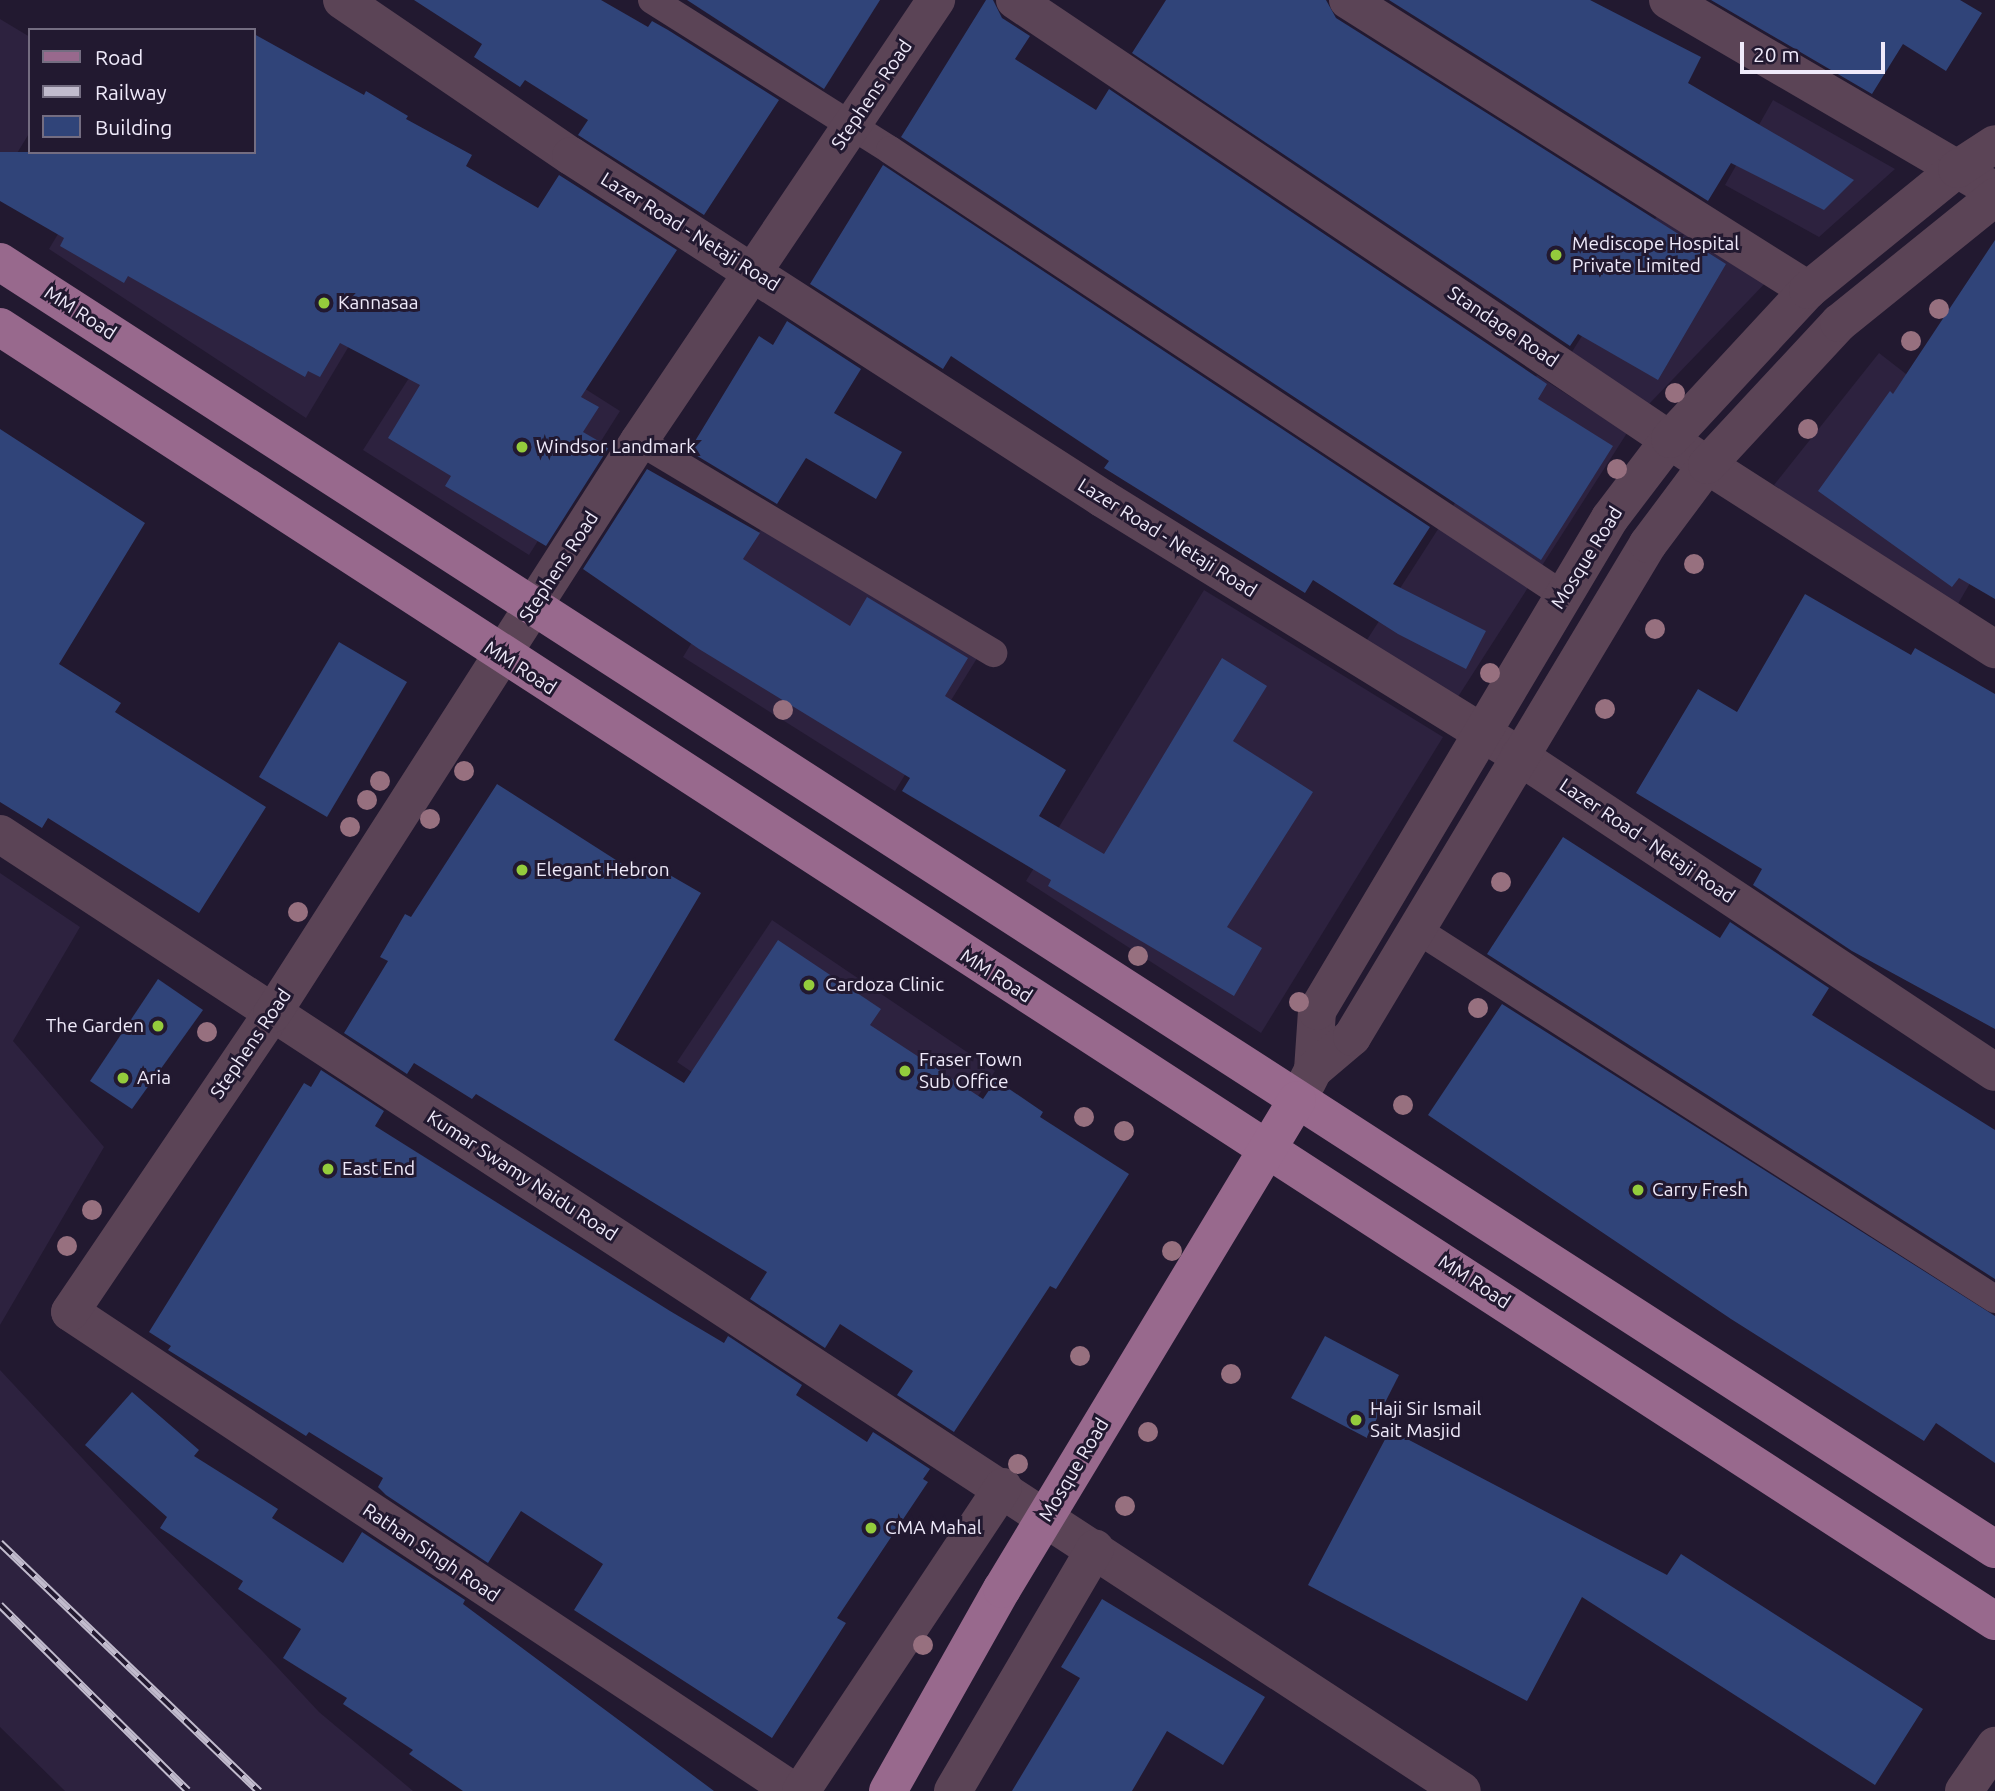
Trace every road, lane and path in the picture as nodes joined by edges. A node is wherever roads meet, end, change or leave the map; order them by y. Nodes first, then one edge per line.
1 (342, 0) edge
2 (652, 0) edge
3 (936, 0) edge
4 (1015, 0) edge
5 (1348, 0) edge
6 (1668, 0) edge
7 (849, 128) junction
8 (1995, 144) edge
9 (1957, 169) junction
10 (1995, 191) edge
11 (1995, 197) edge
12 (0, 262) edge
13 (753, 272) junction
14 (1808, 290) junction
15 (0, 327) edge
16 (1670, 439) junction
17 (639, 441) junction
18 (1707, 465) junction
19 (1563, 595) junction
20 (535, 604) junction
21 (1995, 649) edge
22 (993, 653) dead end
23 (502, 656) junction
24 (1480, 732) junction
25 (1519, 756) junction
26 (0, 834) edge
27 (1416, 929) junction
28 (272, 1014) junction
29 (1995, 1072) edge
30 (1305, 1085) junction
31 (1267, 1152) junction
32 (1995, 1299) edge
33 (70, 1312) joint
34 (1003, 1487) junction
35 (1046, 1516) junction
36 (1095, 1549) junction
37 (1995, 1549) edge
38 (1995, 1621) edge
39 (1995, 1746) edge
40 (793, 1791) edge
41 (801, 1791) edge
42 (888, 1791) edge
43 (953, 1791) edge
44 (1462, 1791) edge
45 (1964, 1791) edge

1 - 13 street, Lazer Road - Netaji Road
2 - 7 lane
3 - 7 street, Stephens Road
4 - 16 street, Standage Road
5 - 14 street
6 - 9 street
7 - 13 street, Stephens Road
7 - 19 lane
8 - 9 street, Mosque Road
9 - 10 street
9 - 14 street, Mosque Road
11 - 18 street
12 - 20 main road, MM Road
13 - 17 street, Stephens Road
13 - 24 street, Lazer Road - Netaji Road
14 - 16 street, Mosque Road
15 - 23 main road, MM Road
16 - 18 street, Standage Road
16 - 19 street, Mosque Road
17 - 20 street, Stephens Road
17 - 22 lane
18 - 21 street, Standage Road
18 - 25 street
19 - 24 street, Mosque Road
20 - 23 street, Stephens Road
20 - 30 main road, MM Road
23 - 28 street, Stephens Road
23 - 31 main road, MM Road
24 - 25 street, Lazer Road - Netaji Road
24 - 30 street, Mosque Road
25 - 27 street
25 - 29 street, Lazer Road - Netaji Road
26 - 28 street, Kumar Swamy Naidu Road
27 - 30 street
27 - 32 lane
28 - 33 street, Stephens Road
28 - 34 street, Kumar Swamy Naidu Road
30 - 31 main road, Mosque Road
30 - 37 main road, MM Road
31 - 35 main road, Mosque Road
31 - 38 main road, MM Road
33 - 40 street, Rathan Singh Road
34 - 35 street, Kumar Swamy Naidu Road
34 - 41 street
35 - 36 street, Kumar Swamy Naidu Road
35 - 42 main road, Mosque Road
36 - 43 street
36 - 44 street, Kumar Swamy Naidu Road
39 - 45 street

